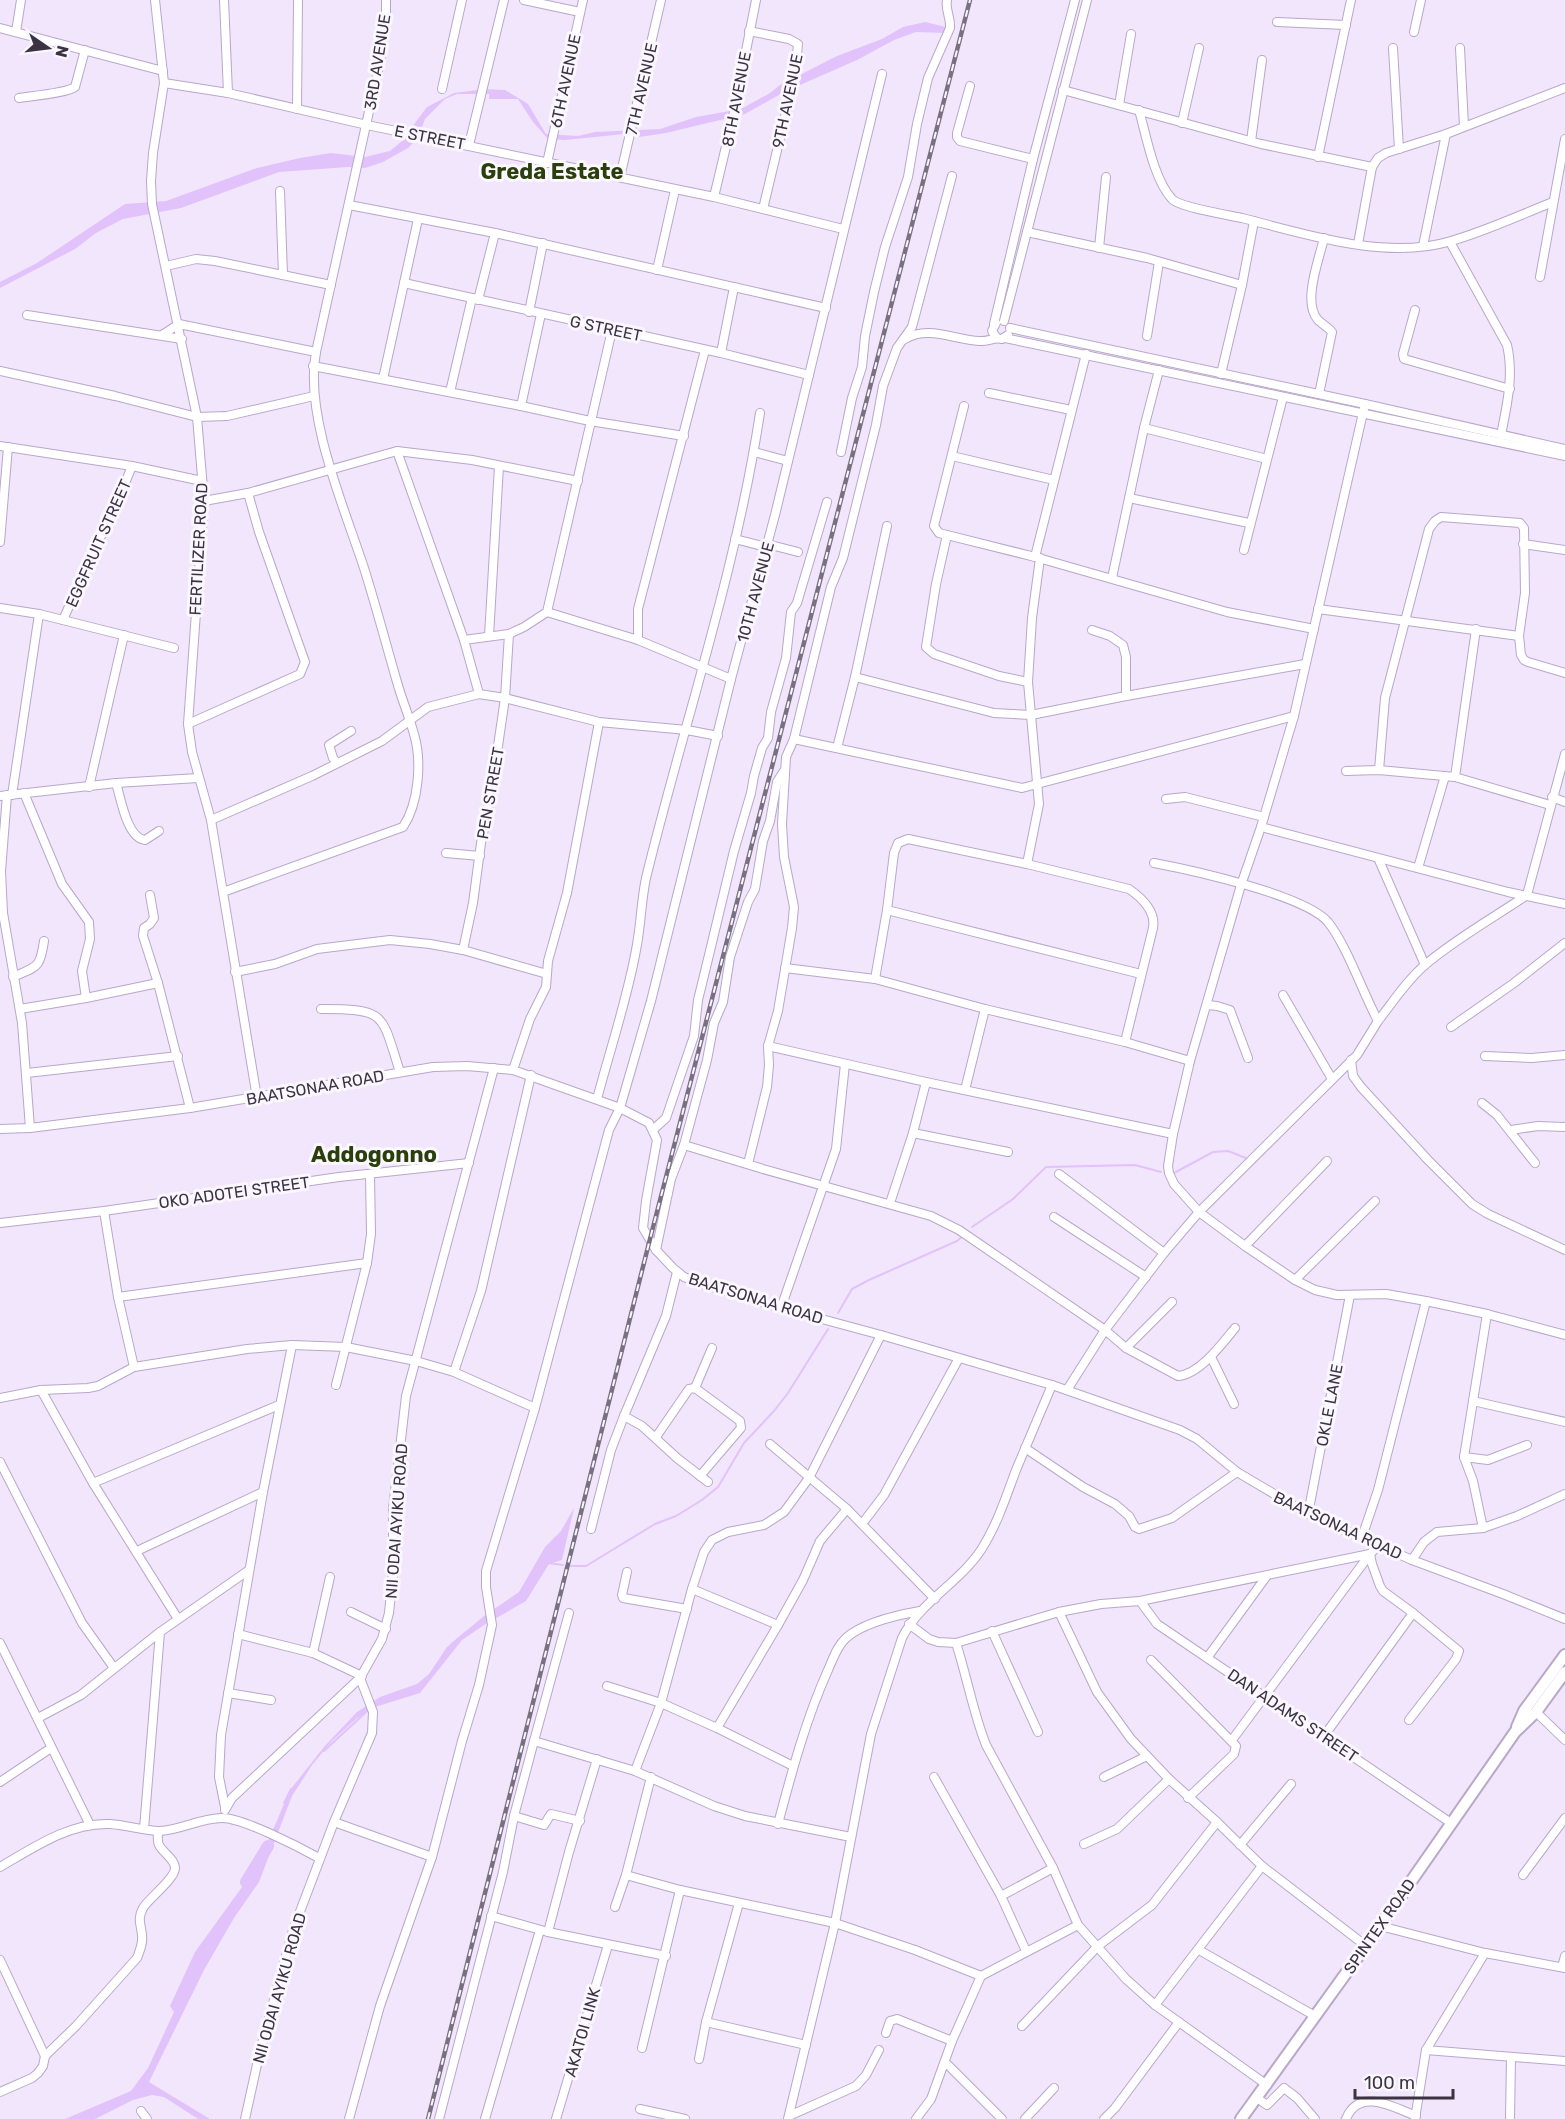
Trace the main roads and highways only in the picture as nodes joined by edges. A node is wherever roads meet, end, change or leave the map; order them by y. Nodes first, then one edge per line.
1 (1565, 1655) edge
2 (1565, 1672) edge
3 (1515, 1732) junction
4 (1241, 2119) edge

1 - 3 main road, SPINTEX ROAD
2 - 3 main road, SPINTEX ROAD
3 - 4 main road, SPINTEX ROAD

